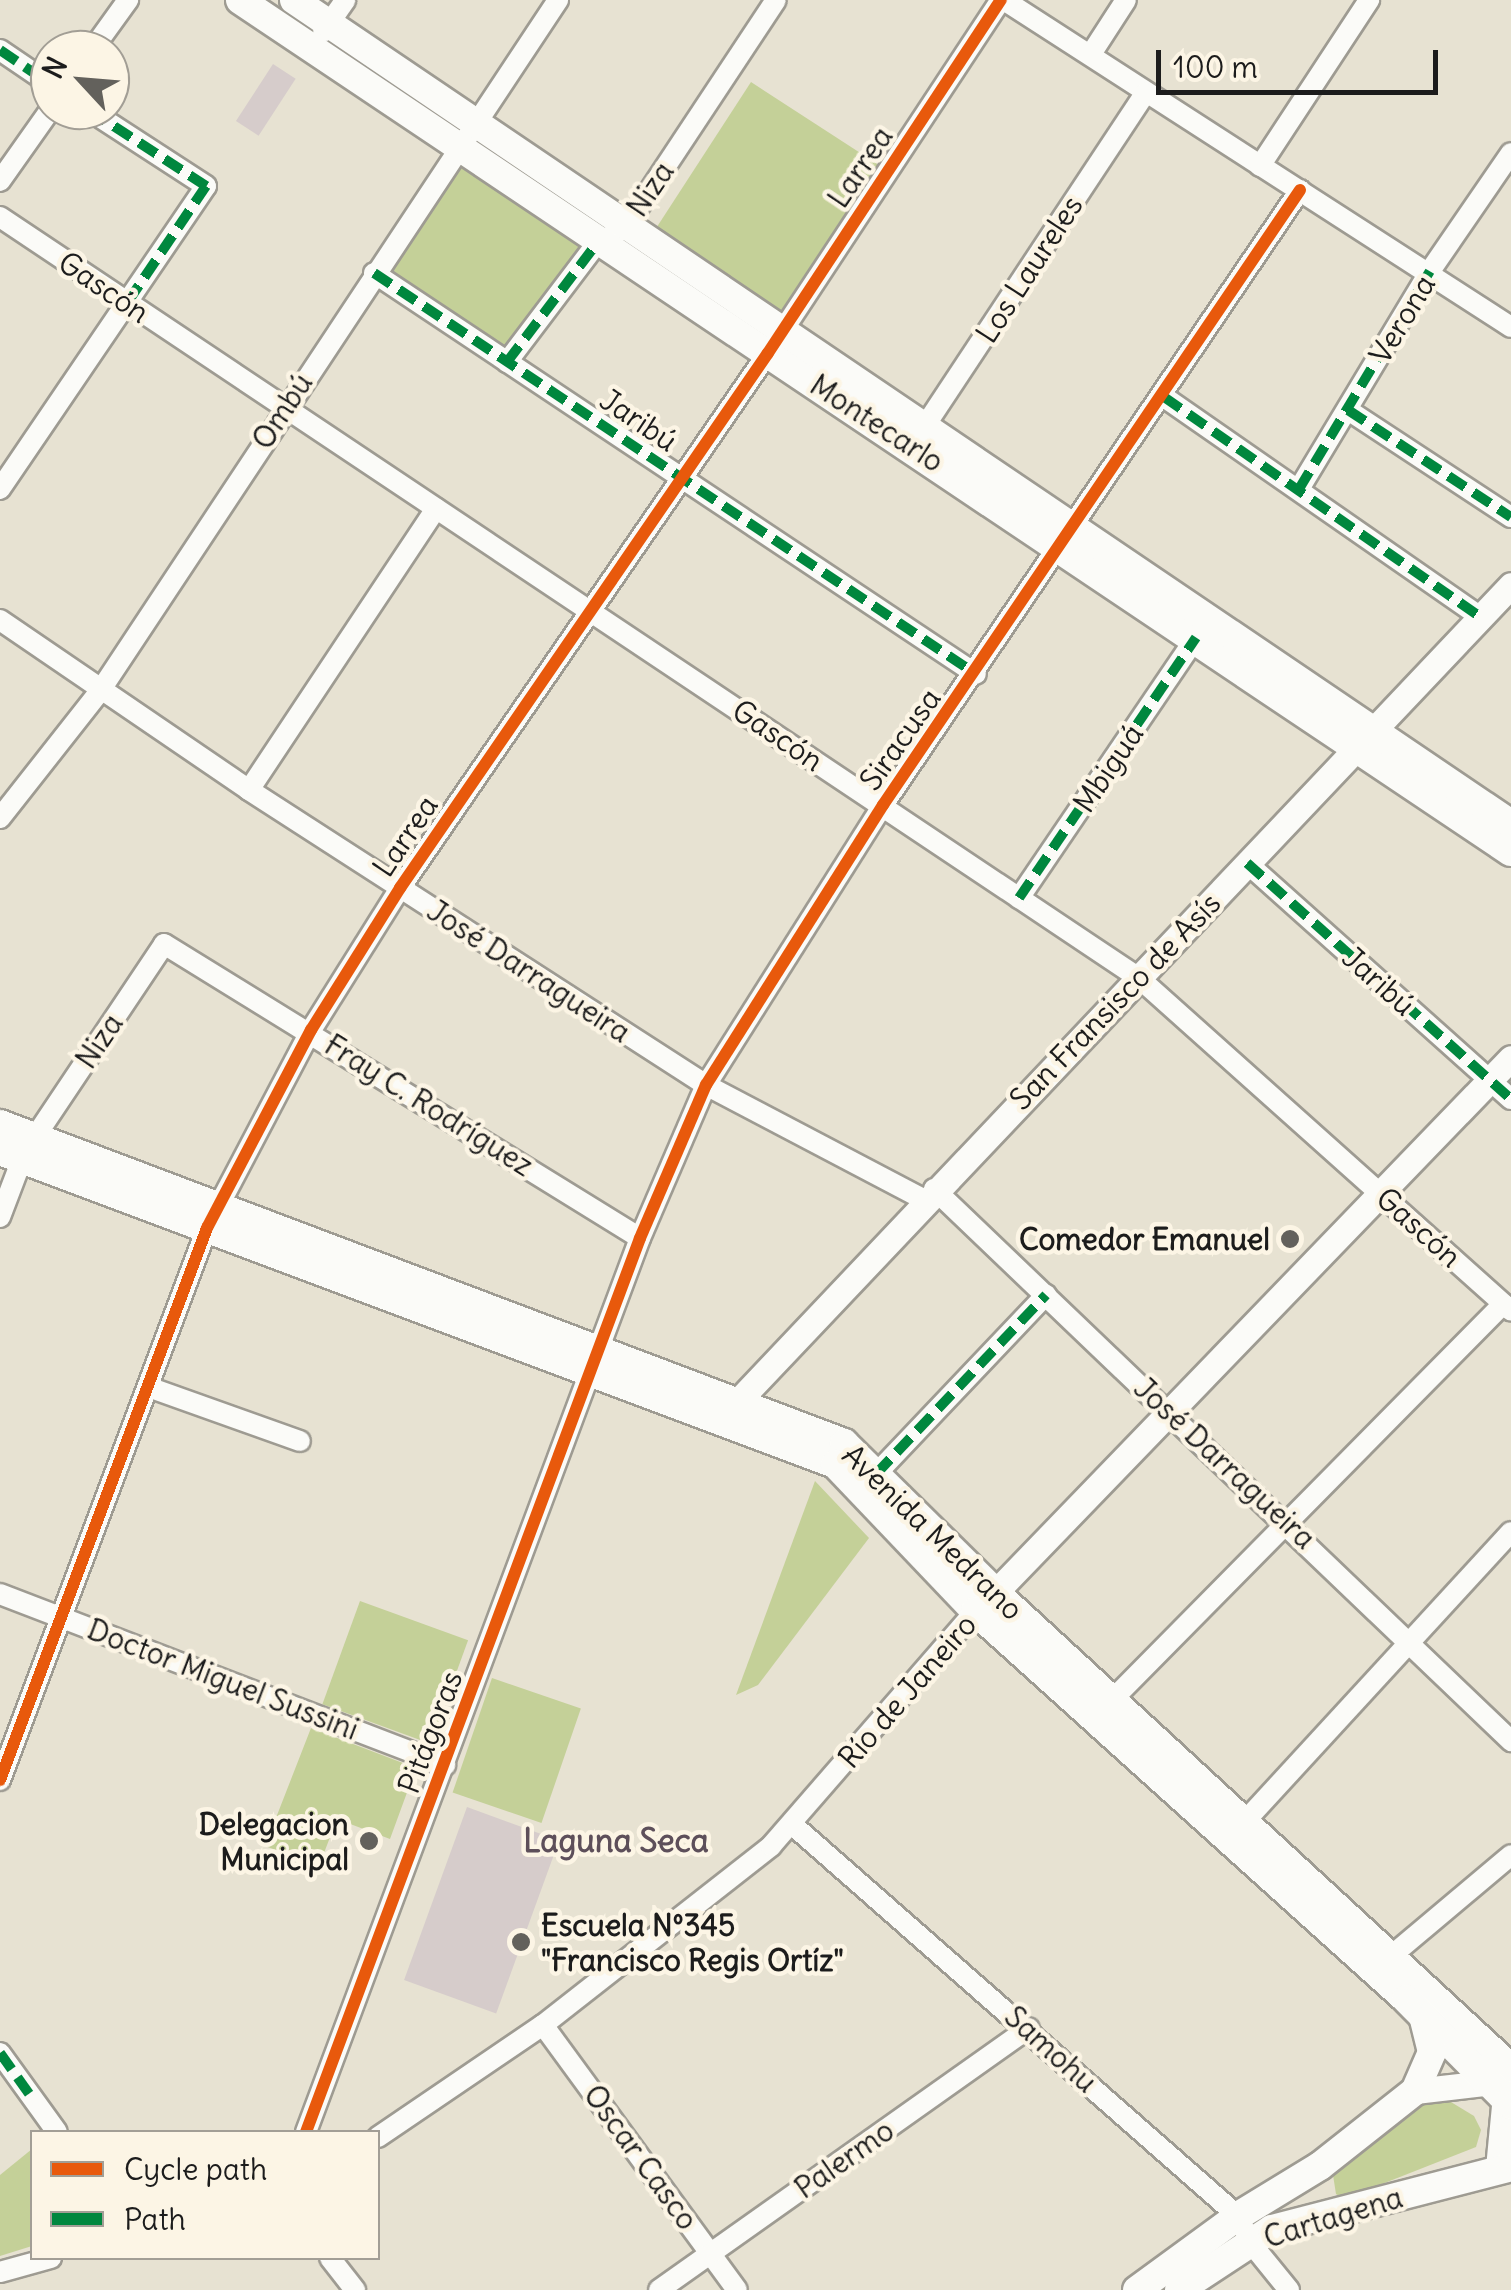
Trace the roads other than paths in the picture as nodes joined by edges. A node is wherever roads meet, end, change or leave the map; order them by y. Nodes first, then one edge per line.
1 (128, 0) edge
2 (240, 0) edge
3 (294, 0) edge
4 (558, 0) edge
5 (776, 0) edge
6 (1002, 0) edge
7 (1126, 0) edge
8 (1369, 0) edge
9 (337, 12) edge
10 (106, 30) edge
11 (313, 47) junction
12 (0, 50) edge
13 (1091, 54) junction
14 (30, 70) edge
15 (1145, 93) junction
16 (475, 123) junction
17 (36, 130) edge
18 (120, 130) edge
19 (458, 149) junction
20 (1511, 153) edge
21 (1260, 166) junction
22 (0, 181) edge
23 (1300, 190) junction
24 (0, 217) edge
25 (625, 228) junction
26 (597, 243) junction
27 (1430, 271) junction
28 (374, 273) junction
29 (127, 302) junction
30 (1511, 327) edge
31 (775, 341) junction
32 (507, 362) junction
33 (1164, 397) junction
34 (284, 407) junction
35 (1348, 410) junction
36 (919, 435) junction
37 (682, 479) junction
38 (0, 489) edge
39 (1299, 489) junction
40 (436, 509) junction
41 (1511, 517) edge
42 (1071, 536) junction
43 (1511, 585) edge
44 (590, 610) junction
45 (1481, 617) junction
46 (0, 620) edge
47 (1196, 638) junction
48 (976, 674) junction
49 (100, 691) junction
50 (1364, 737) junction
51 (250, 790) junction
52 (883, 805) junction
53 (0, 818) edge
54 (1507, 832) edge
55 (1246, 863) junction
56 (400, 888) junction
57 (1020, 898) junction
58 (164, 944) joint
59 (1139, 978) junction
60 (310, 1030) junction
61 (1511, 1058) edge
62 (1491, 1080) junction
63 (706, 1086) junction
64 (1511, 1100) edge
65 (0, 1124) edge
66 (19, 1149) edge
67 (1382, 1193) junction
68 (929, 1194) junction
69 (219, 1201) junction
70 (0, 1217) edge
71 (207, 1228) junction
72 (640, 1238) junction
73 (1046, 1294) junction
74 (1507, 1308) edge
75 (597, 1359) junction
76 (151, 1388) junction
77 (728, 1408) junction
78 (1173, 1414) junction
79 (300, 1441) dead end
80 (876, 1474) junction
81 (1289, 1522) junction
82 (1511, 1532) edge
83 (0, 1594) edge
84 (986, 1603) junction
85 (65, 1617) junction
86 (1410, 1641) junction
87 (1111, 1701) junction
88 (1511, 1741) edge
89 (445, 1765) junction
90 (0, 1780) edge
91 (794, 1826) junction
92 (1236, 1832) junction
93 (1511, 1855) edge
94 (1390, 1957) junction
95 (1421, 2014) junction
96 (543, 2025) junction
97 (1029, 2028) junction
98 (0, 2053) edge
99 (1511, 2068) edge
100 (1414, 2091) junction
101 (1499, 2095) edge
102 (56, 2130) edge
103 (307, 2130) edge
104 (380, 2136) edge
105 (1320, 2166) junction
106 (1504, 2168) edge
107 (1344, 2212) junction
108 (1238, 2216) junction
109 (1250, 2242) junction
110 (712, 2253) junction
111 (44, 2260) edge
112 (332, 2260) edge
113 (0, 2273) edge
114 (5, 2290) edge
115 (355, 2290) edge
116 (660, 2290) edge
117 (737, 2290) edge
118 (1136, 2290) edge
119 (1179, 2290) edge
120 (1289, 2290) edge

1 - 10 street
2 - 11 main road, Montecarlo
3 - 9 main road, Montecarlo
4 - 16 street, Ombú
5 - 25 street, Niza
6 - 13 street
6 - 31 street, Larrea
7 - 13 street
8 - 21 street
9 - 11 street
9 - 16 main road, Montecarlo
11 - 19 main road, Montecarlo
12 - 14 street
13 - 15 street
15 - 21 street
15 - 36 street, Los Laureles
16 - 19 street, Ombú
16 - 25 main road, Montecarlo
17 - 22 street
18 - 29 street
19 - 26 main road, Montecarlo
19 - 28 street, Ombú
20 - 27 street, Verona
21 - 23 street
23 - 27 street
23 - 33 street, Siracusa
24 - 29 street, Gascón
25 - 26 street, Niza
25 - 31 main road, Montecarlo
26 - 31 main road, Montecarlo
26 - 32 street, Niza
27 - 30 street
27 - 35 street, Verona
28 - 32 street, Jaribú
28 - 34 street, Ombú
29 - 34 street, Gascón
29 - 38 street
31 - 36 main road, Montecarlo
31 - 37 street, Larrea
32 - 37 street, Jaribú
33 - 39 street
33 - 42 street, Siracusa
34 - 40 street, Gascón
34 - 49 street, Ombú
35 - 39 street, Verona
35 - 41 street
36 - 42 main road, Montecarlo
37 - 44 street, Larrea
37 - 48 street, Jaribú
39 - 45 street
40 - 44 street, Gascón
40 - 51 street
42 - 47 main road, Montecarlo
42 - 48 street, Siracusa
42 - 50 main road, Montecarlo
43 - 45 street, San Fransisco de Asís
44 - 52 street, Gascón
44 - 56 street, Larrea
45 - 50 street, San Fransisco de Asís
46 - 49 street, José Darragueira
47 - 50 main road, Montecarlo
47 - 57 street, Mbiguá
48 - 52 street, Siracusa
49 - 51 street, José Darragueira
49 - 53 street, Ombú
50 - 54 main road, Montecarlo
50 - 55 street, San Fransisco de Asís
51 - 56 street, José Darragueira
52 - 57 street, Gascón
52 - 63 street, Siracusa
55 - 59 street, San Fransisco de Asís
55 - 62 street, Jaribú
56 - 60 street, Larrea
56 - 63 street, José Darragueira
57 - 59 street, Gascón
58 - 60 street, Fray C. Rodríguez
58 - 66 street, Niza
59 - 67 street, Gascón
59 - 68 street, San Fransisco de Asís
60 - 69 street, Larrea
60 - 72 street, Fray C. Rodríguez
61 - 62 street, Río de Janeiro
62 - 64 street, Jaribú
62 - 67 street, Río de Janeiro
63 - 68 street, José Darragueira
63 - 72 street, Siracusa
65 - 66 main road, Avenida Medrano
66 - 69 main road, Avenida Medrano
66 - 70 street, Niza
66 - 71 main road, Avenida Medrano
67 - 74 street, Gascón
67 - 78 street, Río de Janeiro
68 - 73 street, José Darragueira
68 - 77 street, San Fransisco de Asís
69 - 71 street, Larrea
69 - 75 main road, Avenida Medrano
71 - 75 main road, Avenida Medrano
71 - 76 street, Larrea
72 - 75 street, Siracusa
73 - 78 street, José Darragueira
73 - 80 street
74 - 81 street
75 - 77 main road, Avenida Medrano
75 - 89 street, Pitágoras
76 - 79 street
76 - 85 street, Larrea
77 - 80 main road, Avenida Medrano
77 - 84 main road, Avenida Medrano
78 - 81 street, José Darragueira
78 - 84 street, Río de Janeiro
80 - 84 main road, Avenida Medrano
81 - 86 street, José Darragueira
81 - 87 street
82 - 86 street
83 - 85 street, Doctor Miguel Sussini
84 - 87 main road, Avenida Medrano
84 - 91 street, Río de Janeiro
84 - 92 main road, Avenida Medrano
85 - 89 street, Doctor Miguel Sussini
85 - 90 street, Larrea
86 - 88 street, José Darragueira
86 - 92 street
87 - 92 main road, Avenida Medrano
89 - 103 street, Pitágoras
91 - 96 street, Río de Janeiro
91 - 97 street, Samohu
92 - 94 main road, Avenida Medrano
92 - 95 main road, Avenida Medrano
93 - 94 street
94 - 99 main road, Avenida Medrano
95 - 100 main road
95 - 101 main road, Avenida Medrano
96 - 104 street, Río de Janeiro
96 - 110 street, Oscar Casco
97 - 108 street, Samohu
97 - 110 street, Palermo
98 - 102 street
99 - 101 street
100 - 101 street
100 - 105 main road, Cartagena
101 - 106 street, Cartagena
105 - 107 main road
105 - 108 main road, Cartagena
106 - 107 main road, Cartagena
107 - 109 main road, Cartagena
108 - 109 street, Samohu
108 - 118 main road, Cartagena
109 - 119 main road, Cartagena
109 - 120 street, Samohu
110 - 116 street, Palermo
110 - 117 street, Oscar Casco
111 - 113 street
112 - 115 street
113 - 114 street

